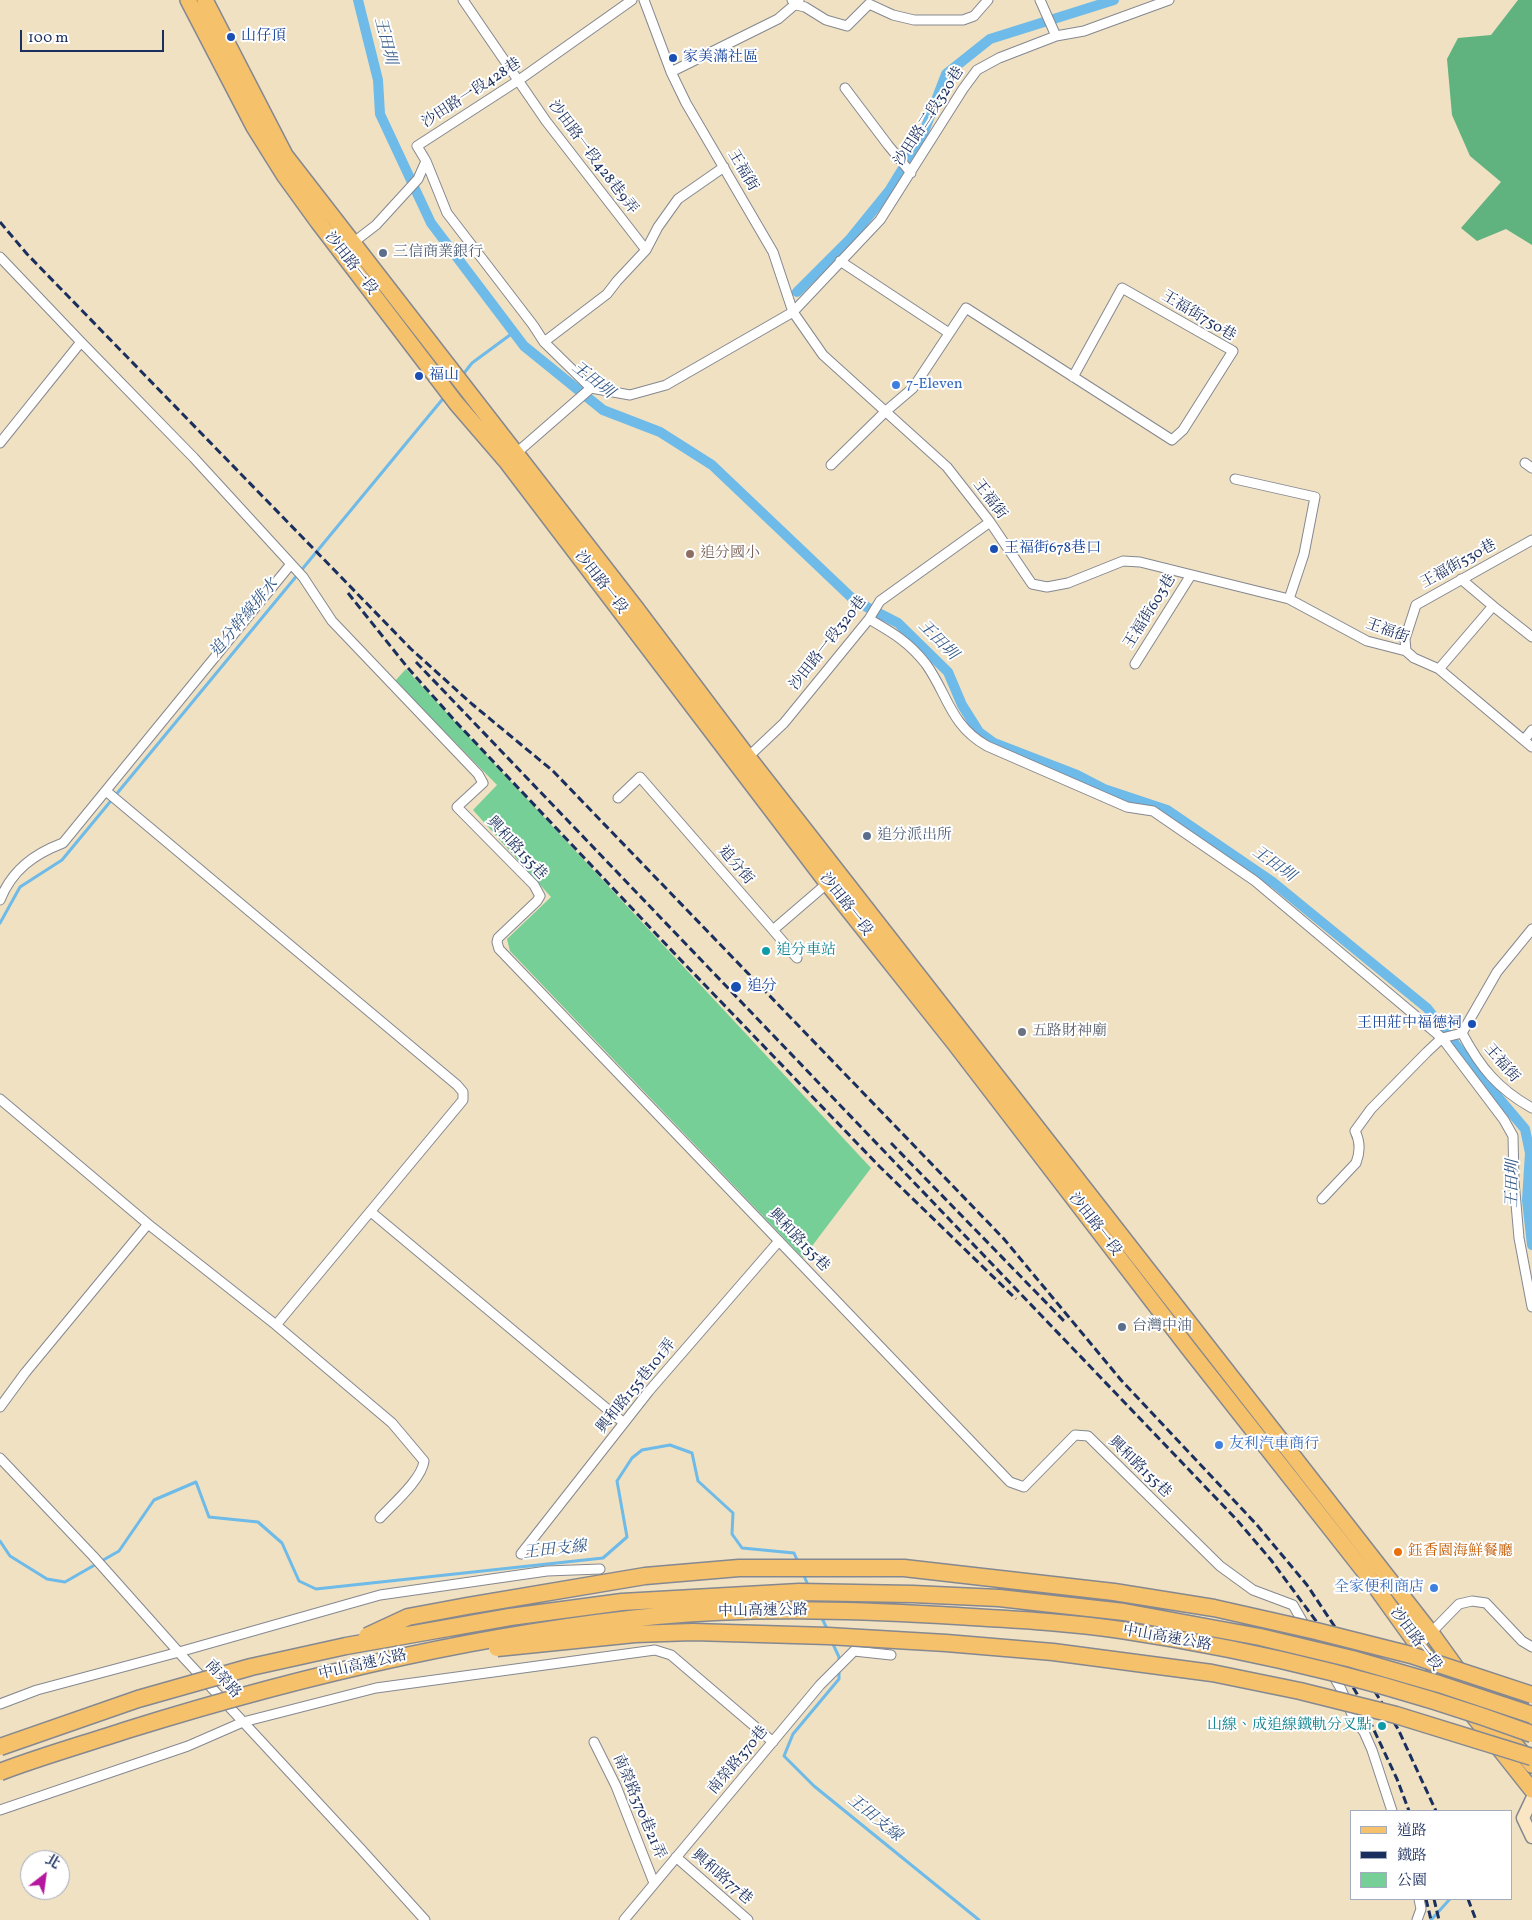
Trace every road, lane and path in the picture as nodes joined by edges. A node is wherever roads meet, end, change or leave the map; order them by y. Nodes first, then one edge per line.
1 (188, 0) edge
2 (205, 0) edge
3 (463, 0) edge
4 (632, 0) edge
5 (644, 0) edge
6 (988, 0) edge
7 (1040, 0) edge
8 (1169, 0) edge
9 (796, 2) edge
10 (1056, 36) junction
11 (671, 72) junction
12 (519, 80) junction
13 (845, 88) dead end
14 (426, 161) junction
15 (724, 167) junction
16 (911, 173) junction
17 (347, 247) junction
18 (646, 250) junction
19 (0, 256) edge
20 (840, 261) junction
21 (793, 312) junction
22 (949, 333) junction
23 (80, 342) junction
24 (544, 342) junction
25 (1073, 377) junction
26 (591, 388) junction
27 (886, 411) junction
28 (0, 443) edge
29 (511, 458) junction
30 (831, 465) dead end
31 (1235, 479) dead end
32 (990, 522) junction
33 (1532, 540) edge
34 (291, 564) junction
35 (1191, 575) junction
36 (1461, 578) junction
37 (1289, 599) junction
38 (1493, 606) junction
39 (631, 613) junction
40 (869, 619) junction
41 (1532, 637) edge
42 (1406, 652) junction
43 (1135, 664) dead end
44 (1439, 669) junction
45 (1532, 730) edge
46 (1524, 740) junction
47 (1532, 747) edge
48 (748, 757) junction
49 (106, 791) junction
50 (618, 798) dead end
51 (840, 874) junction
52 (827, 883) junction
53 (0, 900) edge
54 (1532, 929) edge
55 (773, 930) junction
56 (797, 958) dead end
57 (1462, 1033) junction
58 (1442, 1038) junction
59 (0, 1099) edge
60 (1532, 1108) edge
61 (1322, 1199) dead end
62 (370, 1212) junction
63 (148, 1224) junction
64 (779, 1241) junction
65 (1532, 1307) edge
66 (276, 1325) junction
67 (0, 1407) edge
68 (624, 1423) junction
69 (0, 1458) edge
70 (380, 1518) dead end
71 (521, 1554) dead end
72 (600, 1569) dead end
73 (1432, 1634) junction
74 (457, 1645) junction
75 (346, 1646) junction
76 (1418, 1646) junction
77 (1532, 1647) edge
78 (179, 1652) junction
79 (891, 1655) dead end
80 (1532, 1696) edge
81 (0, 1704) edge
82 (1532, 1716) edge
83 (243, 1722) junction
84 (1532, 1734) edge
85 (1501, 1738) junction
86 (594, 1742) dead end
87 (772, 1742) junction
88 (0, 1747) edge
89 (1532, 1757) edge
90 (1532, 1765) edge
91 (0, 1772) edge
92 (1532, 1790) edge
93 (1532, 1799) edge
94 (0, 1810) edge
95 (1392, 1810) edge
96 (1532, 1837) edge
97 (676, 1857) junction
98 (654, 1883) junction
99 (1419, 1900) edge
100 (425, 1920) edge
101 (624, 1920) edge
102 (748, 1920) edge
103 (1417, 1920) edge

1 - 17 main road, 沙田路一段
2 - 17 main road, 沙田路一段
3 - 12 street, 沙田路一段428巷9弄
4 - 12 street, 沙田路一段428巷
5 - 11 street, 王福街
6 - 9 street
7 - 10 street
8 - 10 street, 沙田路二段320巷
9 - 11 street
10 - 16 street, 沙田路二段320巷
11 - 15 street, 王福街
12 - 14 street, 沙田路一段428巷
12 - 18 street, 沙田路一段428巷9弄
13 - 16 street
14 - 17 street
14 - 24 street
15 - 18 street
15 - 21 street, 王福街
16 - 20 street, 沙田路二段320巷
17 - 29 main road, 沙田路一段
18 - 24 street
19 - 23 street
20 - 21 street, 沙田路二段320巷
20 - 22 street
21 - 26 street
21 - 27 street, 王福街
22 - 25 street, 王福街750巷
22 - 27 street, 王福街750巷
23 - 28 street
23 - 34 street
24 - 26 street
25 - 25 street, 王福街750巷
26 - 29 street
27 - 30 street, 王福街750巷
27 - 32 street, 王福街
29 - 39 main road, 沙田路一段
31 - 37 street
32 - 35 street, 王福街
32 - 40 street, 沙田路一段320巷
33 - 36 street, 王福街530巷
34 - 49 street
34 - 64 street, 興和路155巷
35 - 37 street, 王福街
35 - 43 street, 王福街603巷
36 - 38 street
36 - 42 street, 王福街530巷
37 - 42 street, 王福街
38 - 41 street
38 - 44 street
39 - 48 main road, 沙田路一段
39 - 52 main road, 沙田路一段
40 - 48 street, 沙田路一段320巷
40 - 58 street
42 - 44 street, 王福街
44 - 46 street, 王福街
45 - 46 street
46 - 47 street, 王福街
48 - 51 main road, 沙田路一段
49 - 53 street
49 - 62 street
50 - 55 street, 追分街
51 - 52 street
51 - 73 main road, 沙田路一段
52 - 55 street
52 - 76 main road, 沙田路一段
54 - 57 street
55 - 56 street
57 - 58 street
57 - 60 street, 王福街
58 - 61 street
58 - 65 street
59 - 63 street
62 - 66 street
62 - 68 street
63 - 66 street
63 - 67 street
64 - 68 street, 興和路155巷101弄
64 - 95 street, 興和路155巷
66 - 70 street
68 - 71 street, 興和路155巷101弄
69 - 78 street, 南榮路
72 - 78 street
73 - 76 street
73 - 77 street
73 - 85 main road, 沙田路一段
74 - 84 highway, 中山高速公路, bridge
74 - 89 highway, bridge
74 - 91 highway, 中山高速公路, bridge
75 - 80 highway, 中山高速公路, bridge
75 - 82 highway, 中山高速公路, bridge
75 - 88 highway, 中山高速公路, bridge
76 - 85 main road, 沙田路一段
78 - 81 street
78 - 83 street, 南榮路
79 - 87 street, 南榮路370巷
82 - 85 highway
83 - 87 street
83 - 94 street
83 - 100 street, 南榮路
85 - 90 main road, 沙田路一段
85 - 92 main road, 沙田路一段
86 - 98 street, 南榮路370巷21弄
87 - 97 street, 南榮路370巷
93 - 96 street
97 - 98 street, 南榮路370巷
97 - 102 street, 興和路77巷
98 - 101 street, 南榮路370巷
99 - 103 street

